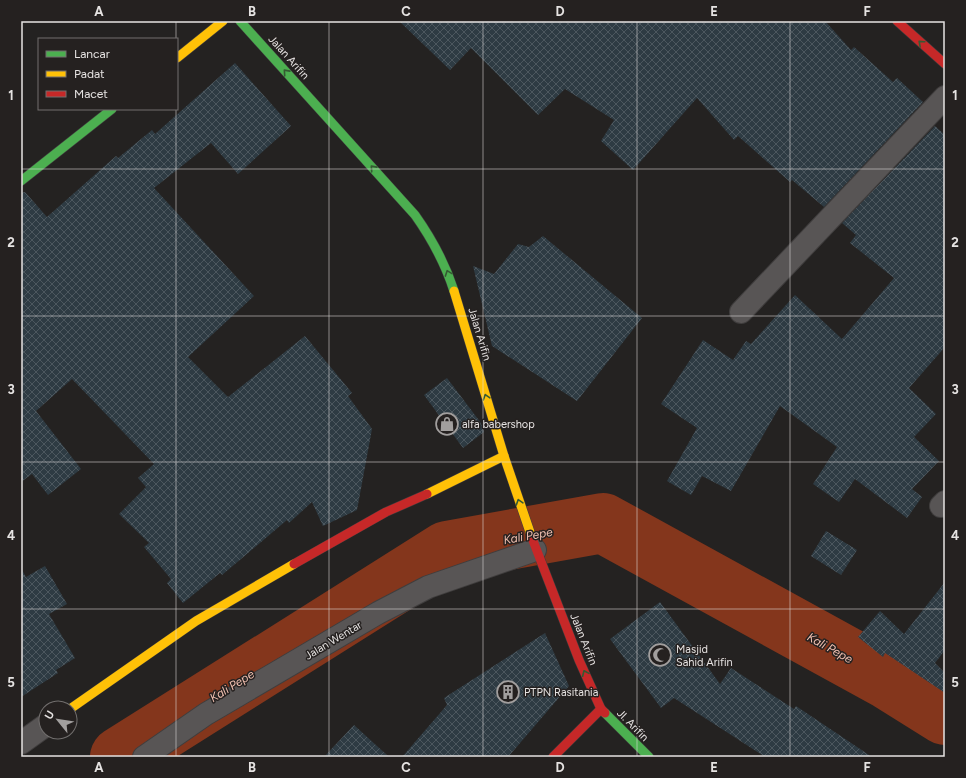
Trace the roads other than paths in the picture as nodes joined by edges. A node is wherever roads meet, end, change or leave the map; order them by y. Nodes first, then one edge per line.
1 (223, 21) edge
2 (240, 21) edge
3 (897, 21) edge
4 (178, 57) edge
5 (945, 64) edge
6 (945, 98) edge
7 (111, 110) edge
8 (21, 180) edge
9 (741, 312) dead end
10 (505, 459) junction
11 (533, 545) junction
12 (78, 703) edge
13 (601, 709) junction
14 (38, 731) edge
15 (21, 743) edge
16 (144, 757) edge
17 (553, 757) edge
18 (649, 757) edge

1 - 4 main road
10 -> 2 main road, Jalan Arifin
5 -> 3 main road
6 - 9 street
7 - 8 main road
11 -> 10 main road, Jalan Arifin
10 - 12 main road
13 -> 11 main road, Jalan Arifin
11 - 16 street, Jalan Wentar
13 - 17 main road
13 - 18 main road, Jl. Arifin
14 - 15 street

